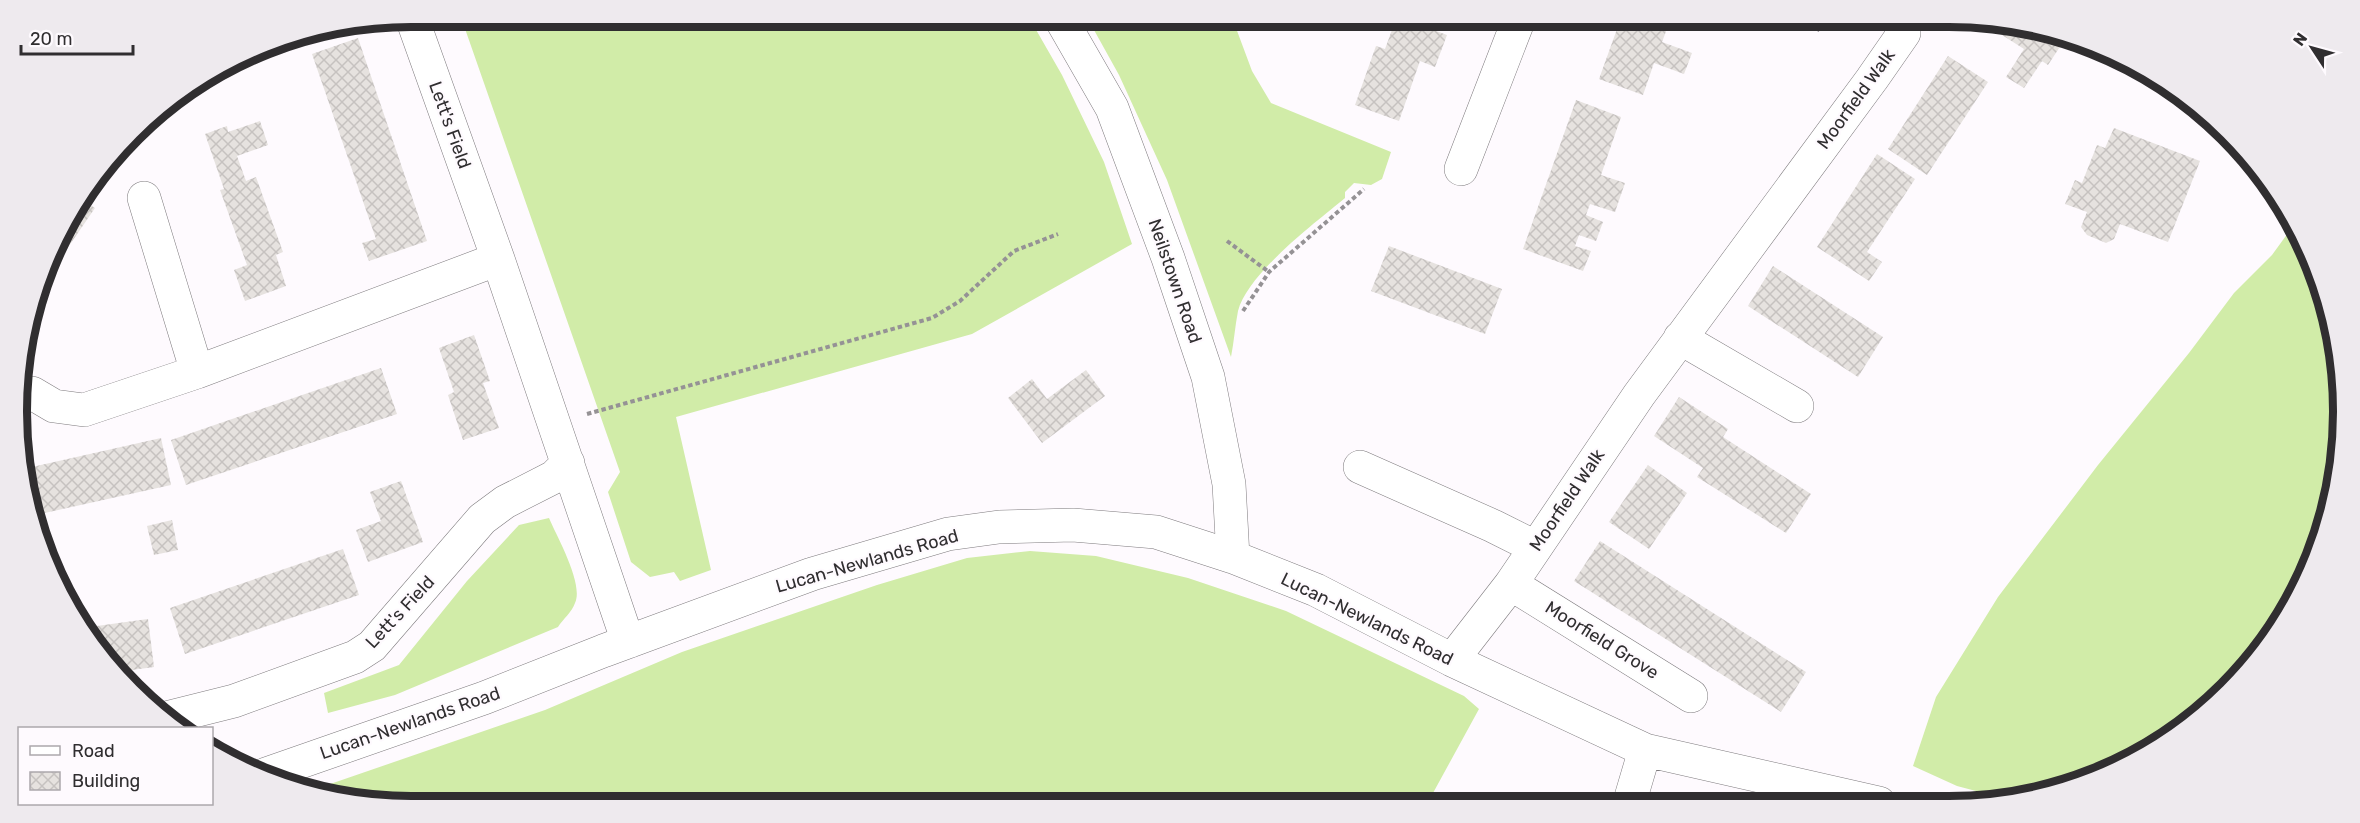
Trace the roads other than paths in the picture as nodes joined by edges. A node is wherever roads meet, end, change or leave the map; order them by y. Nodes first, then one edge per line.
1 (415, 27) edge
2 (1065, 27) edge
3 (1516, 27) edge
4 (1904, 33) dead end
5 (1461, 169) dead end
6 (144, 198) dead end
7 (498, 259) junction
8 (1680, 338) junction
9 (197, 372) junction
10 (32, 393) dead end
11 (1797, 406) dead end
12 (568, 463) junction
13 (1360, 467) dead end
14 (1535, 547) junction
15 (1233, 557) junction
16 (1511, 584) junction
17 (628, 642) junction
18 (1452, 660) junction
19 (1692, 696) dead end
20 (175, 716) edge
21 (1645, 750) junction
22 (275, 771) edge
23 (1631, 796) edge
24 (1843, 796) edge

1 - 7 street, Lett's Field
2 - 15 street, Neilstown Road
3 - 5 street
4 - 8 street, Moorfield Walk
6 - 9 street
7 - 9 street
7 - 12 street, Lett's Field
8 - 11 street
8 - 14 street, Moorfield Walk
9 - 10 street
12 - 17 street, Lett's Field
12 - 20 street, Lett's Field
13 - 14 street
14 - 16 street, Moorfield Walk
15 - 17 street, Lucan-Newlands Road
15 - 18 street, Lucan-Newlands Road
16 - 18 street, Moorfield Walk
16 - 19 street, Moorfield Grove
17 - 22 street, Lucan-Newlands Road
18 - 21 street, Lucan-Newlands Road
21 - 23 street
21 - 24 street, Lucan-Newlands Road

